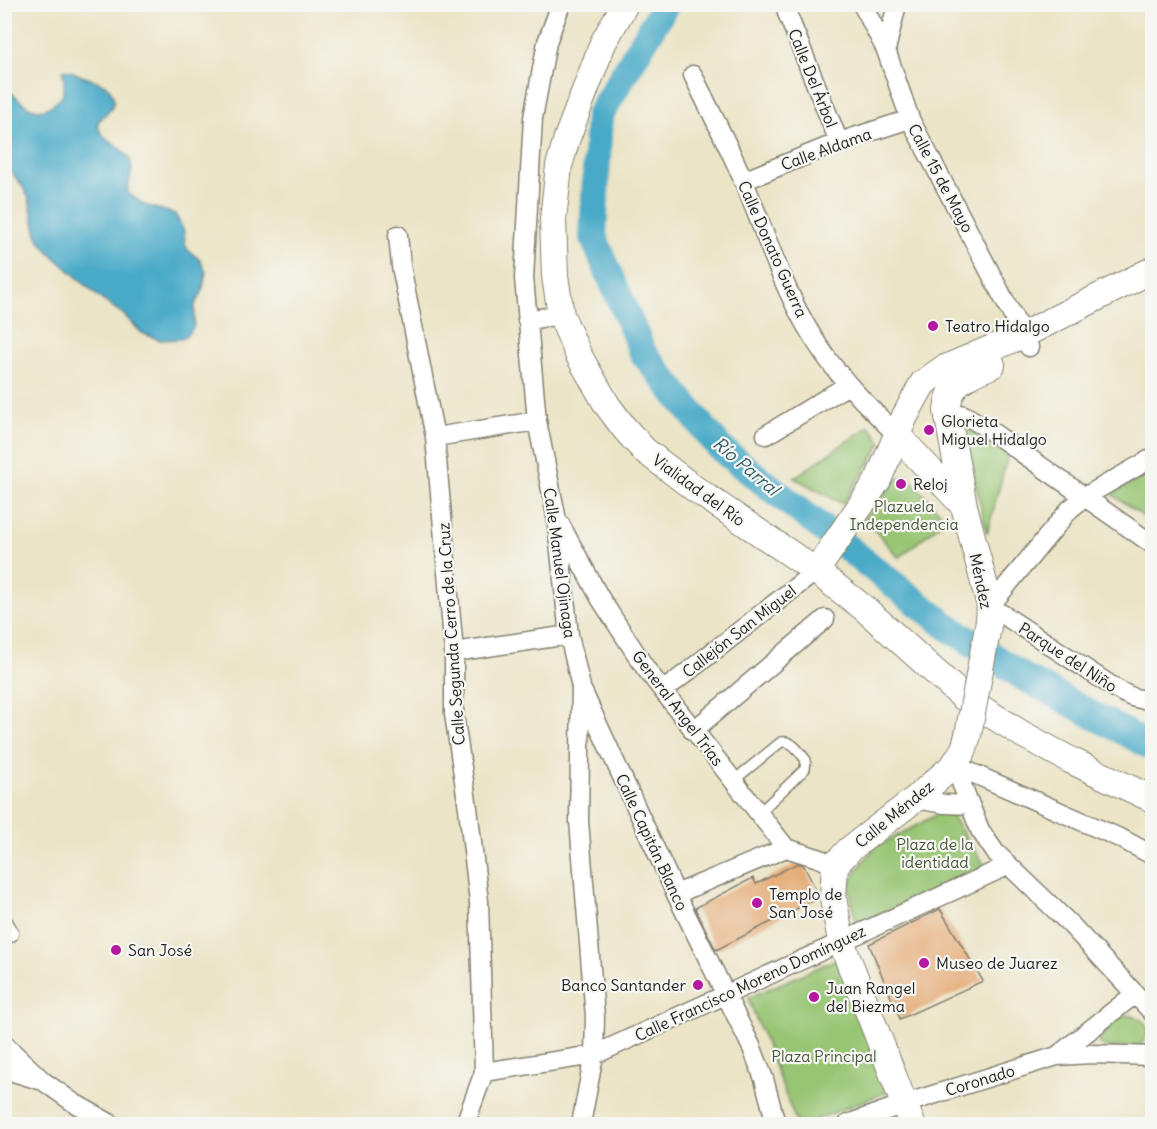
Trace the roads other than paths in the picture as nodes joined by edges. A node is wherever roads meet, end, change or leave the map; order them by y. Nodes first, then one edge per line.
1 (561, 4) edge
2 (625, 4) edge
3 (862, 4) edge
4 (897, 4) edge
5 (787, 13) dead end
6 (886, 50) junction
7 (693, 75) dead end
8 (909, 120) junction
9 (839, 142) junction
10 (743, 181) junction
11 (398, 235) dead end
12 (1152, 270) edge
13 (1152, 286) edge
14 (561, 315) junction
15 (527, 320) junction
16 (1026, 341) junction
17 (848, 385) junction
18 (947, 411) junction
19 (537, 421) junction
20 (902, 426) junction
21 (766, 435) dead end
22 (435, 436) junction
23 (952, 440) junction
24 (1152, 458) edge
25 (920, 460) junction
26 (878, 480) junction
27 (1086, 496) junction
28 (964, 506) junction
29 (555, 515) junction
30 (1152, 544) edge
31 (821, 563) junction
32 (989, 613) junction
33 (825, 619) dead end
34 (569, 635) junction
35 (454, 652) junction
36 (581, 687) junction
37 (663, 691) junction
38 (1151, 699) edge
39 (693, 731) junction
40 (954, 765) junction
41 (733, 781) junction
42 (915, 799) junction
43 (1152, 799) edge
44 (970, 805) junction
45 (759, 813) junction
46 (786, 848) junction
47 (1152, 855) edge
48 (835, 865) junction
49 (1007, 866) junction
50 (676, 894) junction
51 (841, 941) junction
52 (726, 994) junction
53 (1135, 994) junction
54 (1152, 1012) edge
55 (4, 1044) edge
56 (594, 1055) junction
57 (1057, 1056) junction
58 (1152, 1056) edge
59 (4, 1067) edge
60 (484, 1072) junction
61 (43, 1081) junction
62 (908, 1114) edge
63 (111, 1125) edge
64 (465, 1125) edge
65 (581, 1125) edge
66 (776, 1125) edge
67 (848, 1125) edge

1 - 15 street, Calle Manuel Ojinaga
2 - 14 main road, Vialidad del Río
3 - 6 street, Calle 15 de Mayo
4 - 6 street
5 - 9 street, Calle Del Árbol
6 - 8 street, Calle 15 de Mayo
7 - 10 street, Calle Donato Guerra
8 - 9 street, Calle Aldama
8 - 16 street, Calle 15 de Mayo
9 - 10 street, Calle Aldama
10 - 17 street, Calle Donato Guerra
11 - 22 street, Calle Segunda Cerro de la Cruz
12 - 16 main road
13 - 16 main road
14 - 15 street
14 - 31 main road, Vialidad del Río
15 - 19 street, Calle Manuel Ojinaga
16 - 18 main road
16 - 20 main road
17 - 20 street, Calle Donato Guerra
17 - 21 street
18 - 20 main road
18 - 23 main road
18 - 27 street
19 - 22 street
19 - 29 street, Calle Manuel Ojinaga
20 - 25 main road
20 - 26 main road
22 - 35 street, Calle Segunda Cerro de la Cruz
23 - 25 main road
23 - 28 main road, Méndez
24 - 27 street
25 - 26 main road
25 - 28 main road
26 - 31 main road
27 - 30 street
27 - 32 street
28 - 32 main road, Méndez
29 - 34 street, Calle Manuel Ojinaga
29 - 37 street, General Angel Trías
31 - 37 street, Callejón San Miguel
31 - 43 main road, Vialidad del Río
32 - 38 street, Parque del Niño
32 - 40 main road, bridge
33 - 39 street
34 - 35 street
34 - 36 street, Calle Manuel Ojinaga
35 - 60 street, Calle Segunda Cerro de la Cruz
36 - 50 street, Calle Capitán Blanco
36 - 56 street, Calle Manuel Ojinaga
37 - 39 street, General Angel Trías
39 - 41 street, General Angel Trías
40 - 42 main road, Calle Méndez
40 - 44 street
40 - 47 street
41 - 45 street, General Angel Trías
41 - 45 lane
42 - 44 street
42 - 48 main road, Calle Méndez
44 - 49 street
45 - 46 street, General Angel Trías
46 - 48 street
46 - 50 street
48 - 51 main road
49 - 51 street, Calle Francisco Moreno Domínguez
49 - 53 street
50 - 52 street, Calle Capitán Blanco
51 - 52 street, Calle Francisco Moreno Domínguez
51 - 62 main road
52 - 56 street, Calle Francisco Moreno Domínguez
52 - 66 street, Calle Capitán Blanco
53 - 54 street
53 - 57 street, Coronado
55 - 61 street
56 - 60 street, Calle Francisco Moreno Domínguez
56 - 65 street, Calle Manuel Ojinaga
57 - 58 street, Coronado
57 - 62 street, Coronado
59 - 61 street
60 - 64 street
61 - 63 street
62 - 67 street, Coronado

